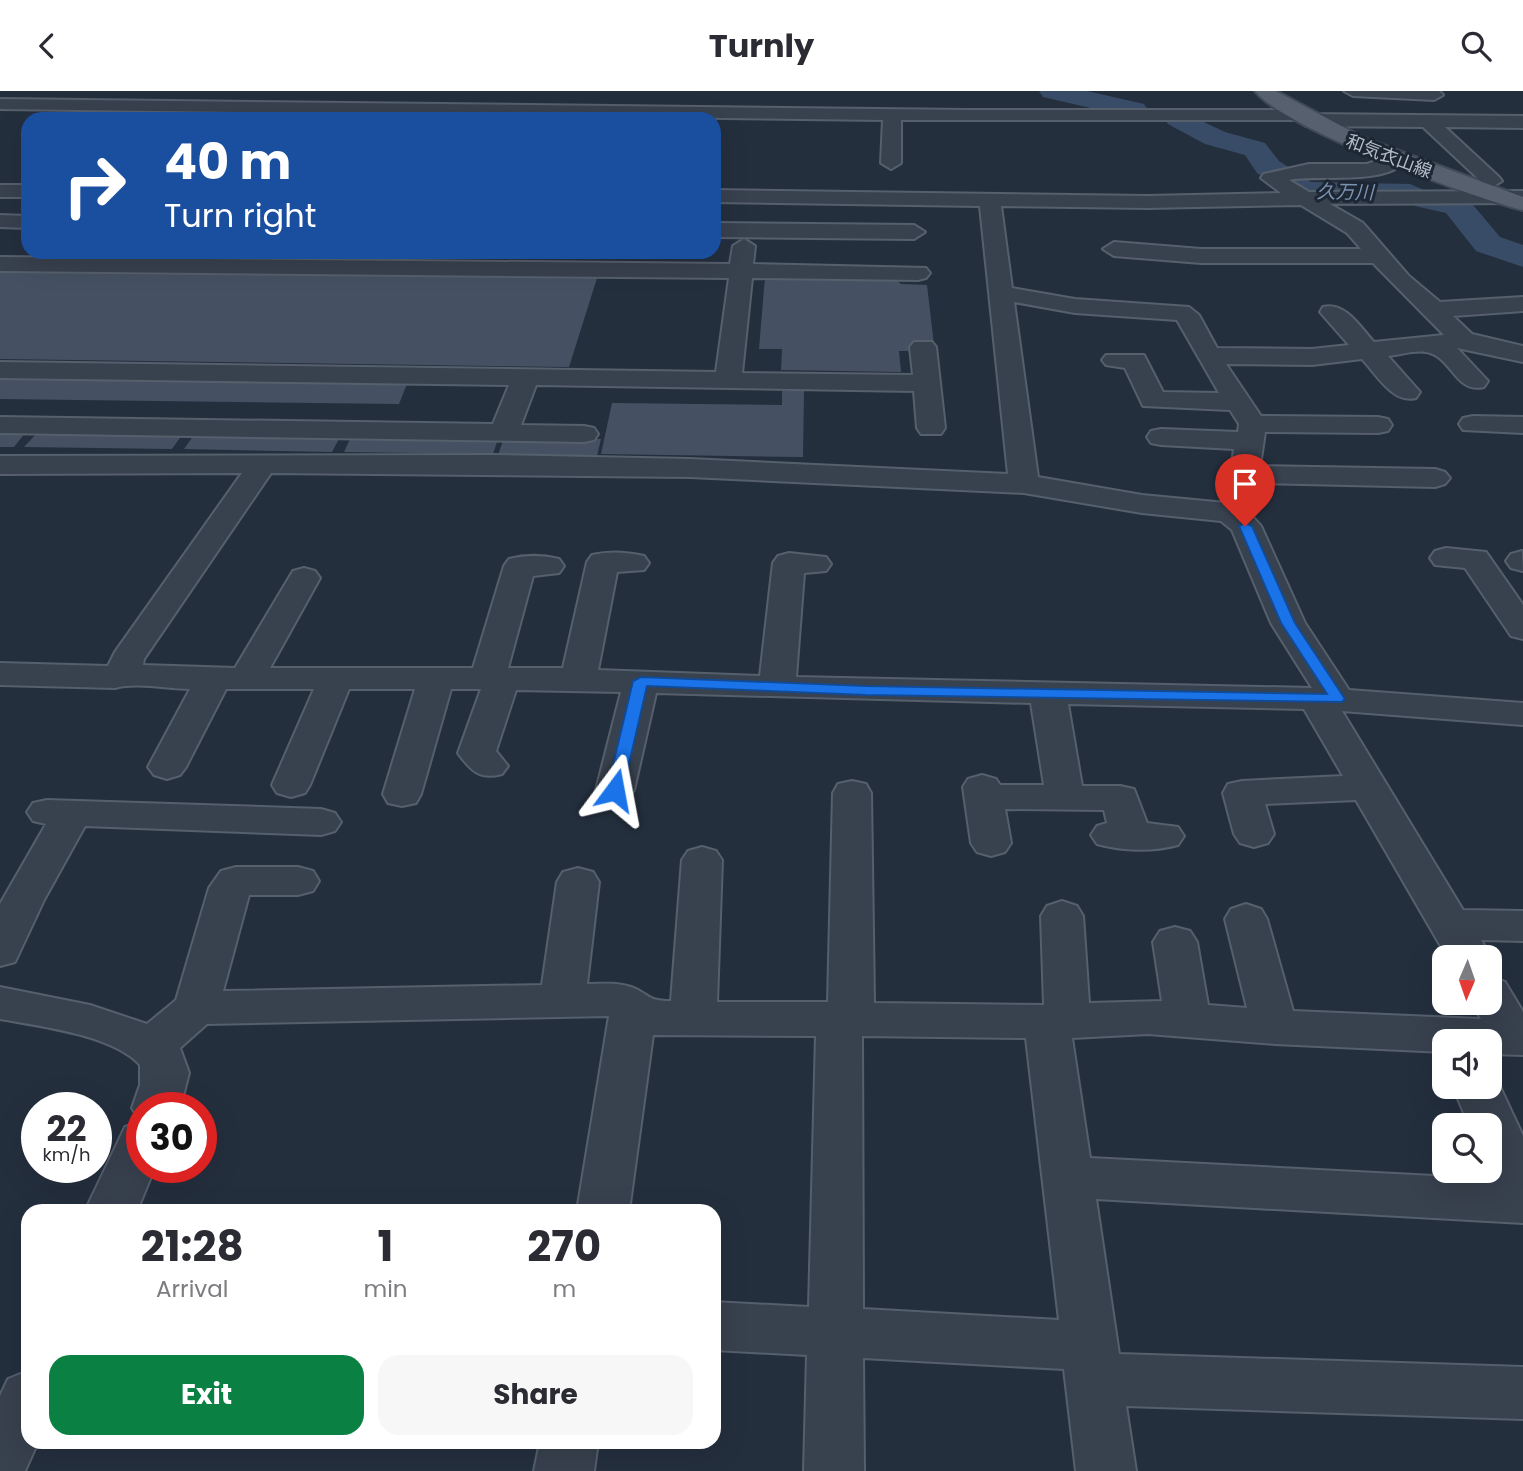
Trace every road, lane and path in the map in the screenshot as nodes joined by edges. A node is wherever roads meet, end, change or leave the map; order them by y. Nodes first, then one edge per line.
1 (89, 91) edge
2 (281, 91) edge
3 (414, 91) edge
4 (578, 91) edge
5 (937, 91) edge
6 (1264, 91) edge
7 (1353, 91) edge
8 (1440, 95) edge
9 (0, 104) edge
10 (73, 105) junction
11 (264, 107) junction
12 (369, 108) junction
13 (571, 109) junction
14 (361, 112) edge
15 (891, 114) junction
16 (941, 114) junction
17 (1302, 117) junction
18 (1426, 119) junction
19 (1461, 119) junction
20 (1515, 121) edge
21 (1523, 136) edge
22 (1396, 160) junction
23 (891, 163) dead end
24 (1463, 183) joint
25 (1523, 185) edge
26 (1506, 191) edge
27 (21, 194) edge
28 (1110, 195) junction
29 (721, 196) edge
30 (750, 196) junction
31 (1303, 199) junction
32 (3, 200) edge
33 (990, 200) junction
34 (1523, 204) edge
35 (0, 222) edge
36 (21, 222) edge
37 (721, 230) edge
38 (745, 230) junction
39 (1380, 256) junction
40 (565, 260) edge
41 (0, 264) edge
42 (742, 271) junction
43 (1126, 278) junction
44 (1004, 295) junction
45 (1523, 304) edge
46 (1434, 310) junction
47 (1332, 312) dead end
48 (1463, 340) junction
49 (1430, 343) junction
50 (923, 347) dead end
51 (1370, 350) junction
52 (1523, 355) edge
53 (1208, 356) junction
54 (1115, 360) dead end
55 (0, 370) edge
56 (526, 376) junction
57 (728, 380) junction
58 (1475, 381) dead end
59 (926, 383) junction
60 (1407, 392) dead end
61 (1473, 424) dead end
62 (0, 425) edge
63 (1378, 425) dead end
64 (1513, 425) edge
65 (931, 428) dead end
66 (504, 433) junction
67 (583, 434) dead end
68 (1161, 437) dead end
69 (1246, 441) junction
70 (1523, 452) edge
71 (1182, 462) dead end
72 (263, 464) junction
73 (0, 465) edge
74 (1435, 478) dead end
75 (1024, 484) junction
76 (1229, 513) junction
77 (1446, 558) dead end
78 (633, 563) dead end
79 (815, 564) dead end
80 (548, 566) dead end
81 (305, 578) dead end
82 (1476, 610) dead end
83 (1517, 620) edge
84 (131, 673) junction
85 (0, 674) edge
86 (230, 678) junction
87 (336, 678) junction
88 (436, 678) junction
89 (495, 678) junction
90 (578, 679) junction
91 (641, 681) junction
92 (777, 686) junction
93 (1048, 694) junction
94 (1326, 698) junction
95 (1523, 713) edge
96 (489, 766) dead end
97 (167, 767) dead end
98 (291, 785) dead end
99 (1368, 787) junction
100 (615, 790) dead end
101 (851, 793) dead end
102 (402, 794) dead end
103 (1065, 798) junction
104 (321, 822) dead end
105 (1254, 834) dead end
106 (1135, 835) dead end
107 (990, 843) dead end
108 (702, 860) dead end
109 (298, 881) dead end
110 (578, 882) dead end
111 (11, 898) edge
112 (1062, 916) dead end
113 (1246, 919) dead end
114 (1523, 926) edge
115 (1460, 941) edge
116 (1175, 942) dead end
117 (0, 951) edge
118 (562, 1001) junction
119 (0, 1003) edge
120 (196, 1008) junction
121 (633, 1011) junction
122 (1502, 1013) edge
123 (693, 1018) junction
124 (845, 1019) junction
125 (1188, 1020) junction
126 (1057, 1021) junction
127 (1275, 1027) junction
128 (1432, 1037) edge
129 (1518, 1037) edge
130 (152, 1046) junction
131 (164, 1092) edge
132 (1481, 1099) edge
133 (126, 1177) edge
134 (1069, 1177) junction
135 (1523, 1193) edge
136 (1523, 1202) edge
137 (114, 1204) edge
138 (604, 1204) edge
139 (721, 1326) edge
140 (835, 1333) junction
141 (1094, 1363) junction
142 (1523, 1393) edge
143 (21, 1413) edge
144 (568, 1449) edge
145 (0, 1461) edge
146 (564, 1471) edge
147 (834, 1471) edge
148 (1106, 1471) edge

1 - 10 street
2 - 11 street
3 - 12 street
4 - 13 street
5 - 16 street
6 - 17 main road, 和気衣山線
7 - 8 street
8 - 19 street
9 - 10 street
10 - 11 street
11 - 12 street
12 - 13 street
12 - 14 street
13 - 15 street
15 - 16 street
15 - 23 street
16 - 17 street
17 - 18 street
17 - 22 main road, 和気衣山線
18 - 19 street
18 - 26 street
19 - 20 street
20 - 21 street
22 - 24 main road, 和気衣山線
22 - 31 street
24 - 26 street
25 - 26 street
26 - 31 street
26 - 34 main road
27 - 32 street
28 - 31 street
28 - 33 street
28 - 43 street
29 - 30 street
30 - 33 street
30 - 38 street
31 - 39 street
33 - 44 street
35 - 36 street
37 - 38 street
38 - 42 street
38 - 42 street
39 - 43 street
39 - 46 street
40 - 41 street
40 - 42 street
42 - 57 street
43 - 44 street
43 - 53 street
44 - 75 street
45 - 46 street
46 - 48 street
47 - 51 street
48 - 49 street
48 - 52 street
49 - 51 street
49 - 58 street
50 - 59 street
51 - 53 street
51 - 60 street
53 - 69 street
54 - 69 street
55 - 56 street
56 - 57 street
56 - 66 street
57 - 59 street
59 - 65 street
61 - 64 street
62 - 66 street
63 - 69 street
64 - 70 street
66 - 67 street
68 - 69 street
69 - 71 street
69 - 74 street
69 - 76 street
72 - 73 street
72 - 75 street
72 - 84 street
75 - 76 street
76 - 94 street
77 - 83 street
78 - 90 street
79 - 92 street
80 - 89 street
81 - 86 street
82 - 83 street
84 - 85 street
84 - 86 street
86 - 87 street
86 - 97 street
87 - 88 street
87 - 98 street
88 - 89 street
88 - 102 street
89 - 90 street
89 - 96 street
90 - 91 street
91 - 92 street
91 - 100 street
92 - 93 street
93 - 94 street
93 - 103 street
94 - 95 street
94 - 99 street
99 - 105 street
99 - 115 street
101 - 124 street
103 - 106 street
103 - 107 street
104 - 111 street
108 - 123 street
109 - 120 street
110 - 118 street
111 - 117 street
112 - 126 street
113 - 127 street
114 - 115 street
116 - 125 street
118 - 120 street
118 - 121 street
119 - 130 street
120 - 130 street
121 - 123 street
121 - 138 street
122 - 129 street
123 - 124 street
124 - 126 street
124 - 140 street
125 - 126 street
125 - 127 street
126 - 134 street
127 - 128 street
130 - 131 street
132 - 135 street
133 - 137 street
134 - 136 street
134 - 141 street
139 - 140 street
140 - 141 street
140 - 147 street
141 - 142 street
141 - 148 street
143 - 145 street
144 - 146 street

